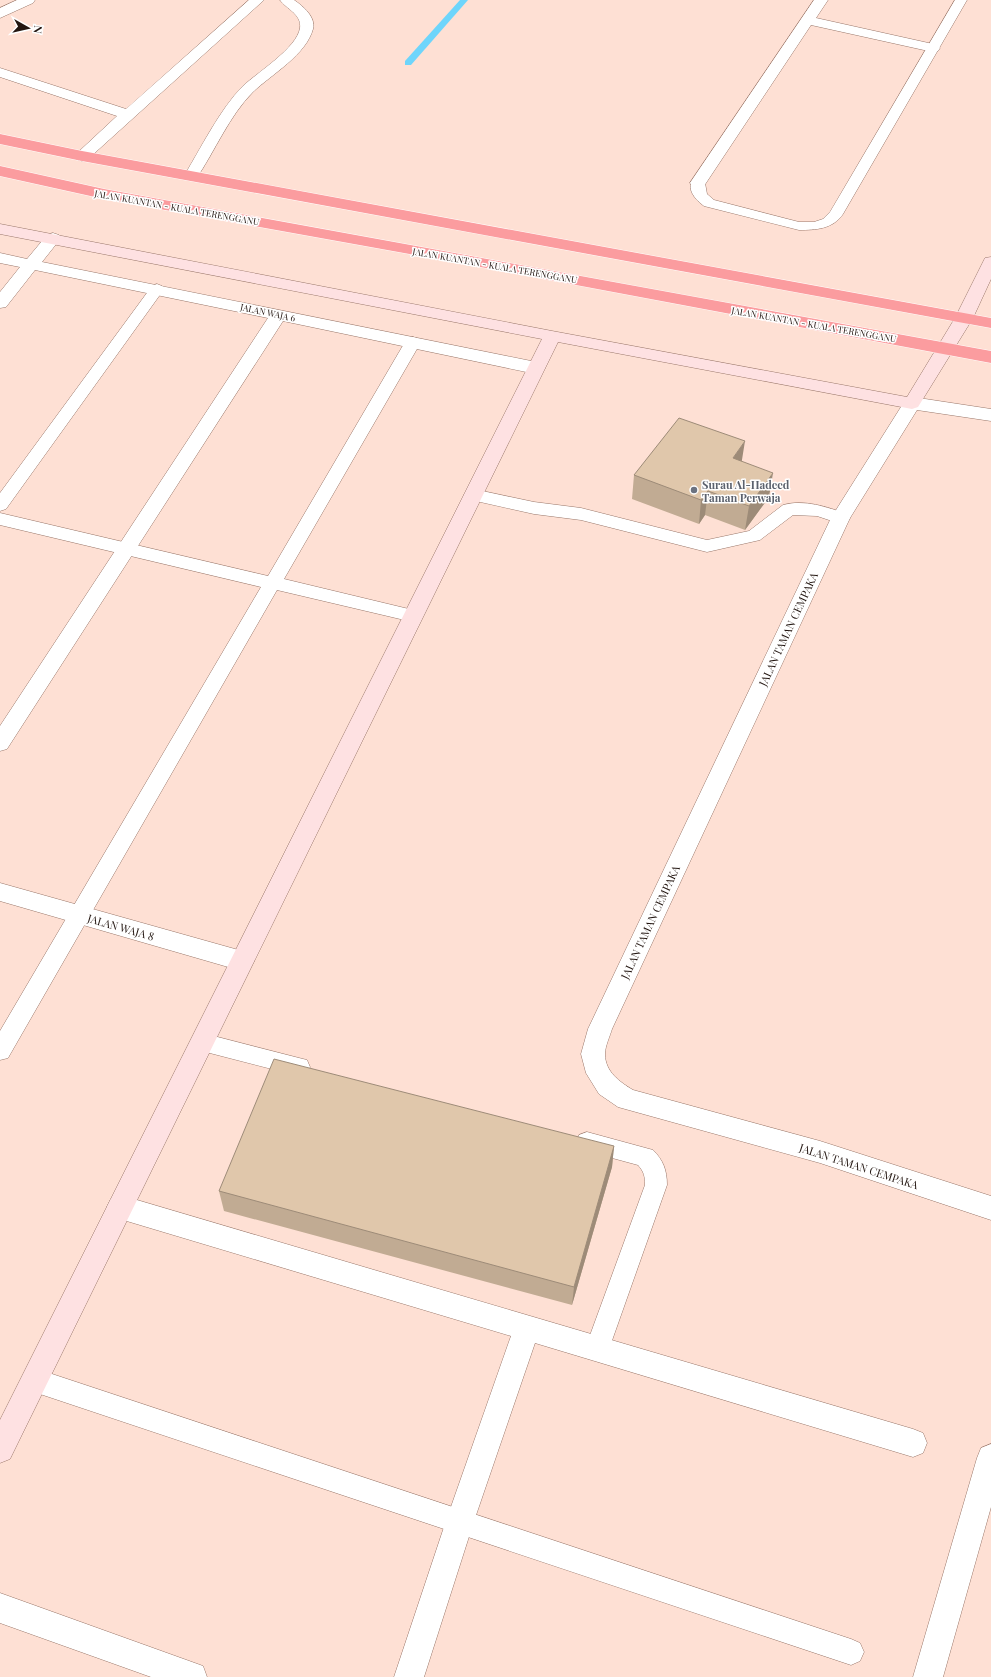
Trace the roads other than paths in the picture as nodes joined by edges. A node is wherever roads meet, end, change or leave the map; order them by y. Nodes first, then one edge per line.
1 (28, 0) edge
2 (257, 0) edge
3 (286, 0) edge
4 (821, 0) edge
5 (961, 0) edge
6 (0, 14) edge
7 (808, 20) junction
8 (933, 48) junction
9 (0, 72) edge
10 (128, 115) junction
11 (0, 139) edge
12 (82, 156) junction
13 (0, 171) edge
14 (191, 176) junction
15 (698, 183) joint
16 (0, 229) edge
17 (53, 238) junction
18 (0, 258) edge
19 (991, 262) edge
20 (30, 265) junction
21 (157, 289) junction
22 (0, 303) edge
23 (279, 315) junction
24 (964, 318) junction
25 (991, 322) edge
26 (552, 336) junction
27 (413, 342) junction
28 (946, 348) junction
29 (991, 357) edge
30 (536, 368) junction
31 (912, 402) junction
32 (991, 416) edge
33 (473, 495) junction
34 (0, 505) edge
35 (841, 518) junction
36 (0, 519) edge
37 (127, 548) junction
38 (273, 583) junction
39 (413, 616) junction
40 (0, 743) edge
41 (0, 892) edge
42 (80, 915) junction
43 (242, 961) junction
44 (202, 1042) junction
45 (0, 1051) edge
46 (317, 1071) edge
47 (569, 1137) edge
48 (120, 1207) junction
49 (991, 1208) edge
50 (527, 1328) junction
51 (597, 1349) junction
52 (34, 1380) junction
53 (913, 1443) dead end
54 (0, 1449) edge
55 (991, 1458) edge
56 (460, 1521) junction
57 (0, 1608) edge
58 (851, 1652) dead end
59 (192, 1677) edge
60 (409, 1677) edge
61 (928, 1677) edge

1 - 6 street
2 - 10 street
3 - 14 lane
4 - 7 street
5 - 8 lane
7 - 8 street
7 - 15 street
8 - 15 lane
9 - 10 street
10 - 12 street
11 - 12 highway
12 - 14 highway
13 - 28 highway, JALAN KUANTAN - KUALA TERENGGANU
14 - 24 highway
16 - 17 street
17 - 20 street
17 - 26 street
18 - 20 street, JALAN WAJA 6
19 - 24 street
20 - 21 street, JALAN WAJA 6
20 - 22 street
21 - 23 street, JALAN WAJA 6
21 - 34 lane
23 - 27 street, JALAN WAJA 6
23 - 37 street
24 - 25 highway
24 - 28 street
26 - 30 street
26 - 31 street
27 - 30 street, JALAN WAJA 6
27 - 38 lane
28 - 29 highway, JALAN KUANTAN - KUALA TERENGGANU
28 - 31 street
30 - 33 street
31 - 32 street
31 - 35 street, JALAN TAMAN CEMPAKA
33 - 35 lane
33 - 39 street
35 - 49 street, JALAN TAMAN CEMPAKA
36 - 37 lane
37 - 38 lane
37 - 40 street
38 - 39 lane
38 - 42 lane
39 - 43 street
41 - 42 street, JALAN WAJA 8
42 - 43 street, JALAN WAJA 8
42 - 45 lane
43 - 44 street
44 - 46 lane
44 - 48 street
47 - 51 lane
48 - 50 street
48 - 52 street
50 - 51 street
50 - 56 street
51 - 53 street
52 - 54 street
52 - 56 lane
55 - 61 street
56 - 58 lane
56 - 60 street
57 - 59 street

